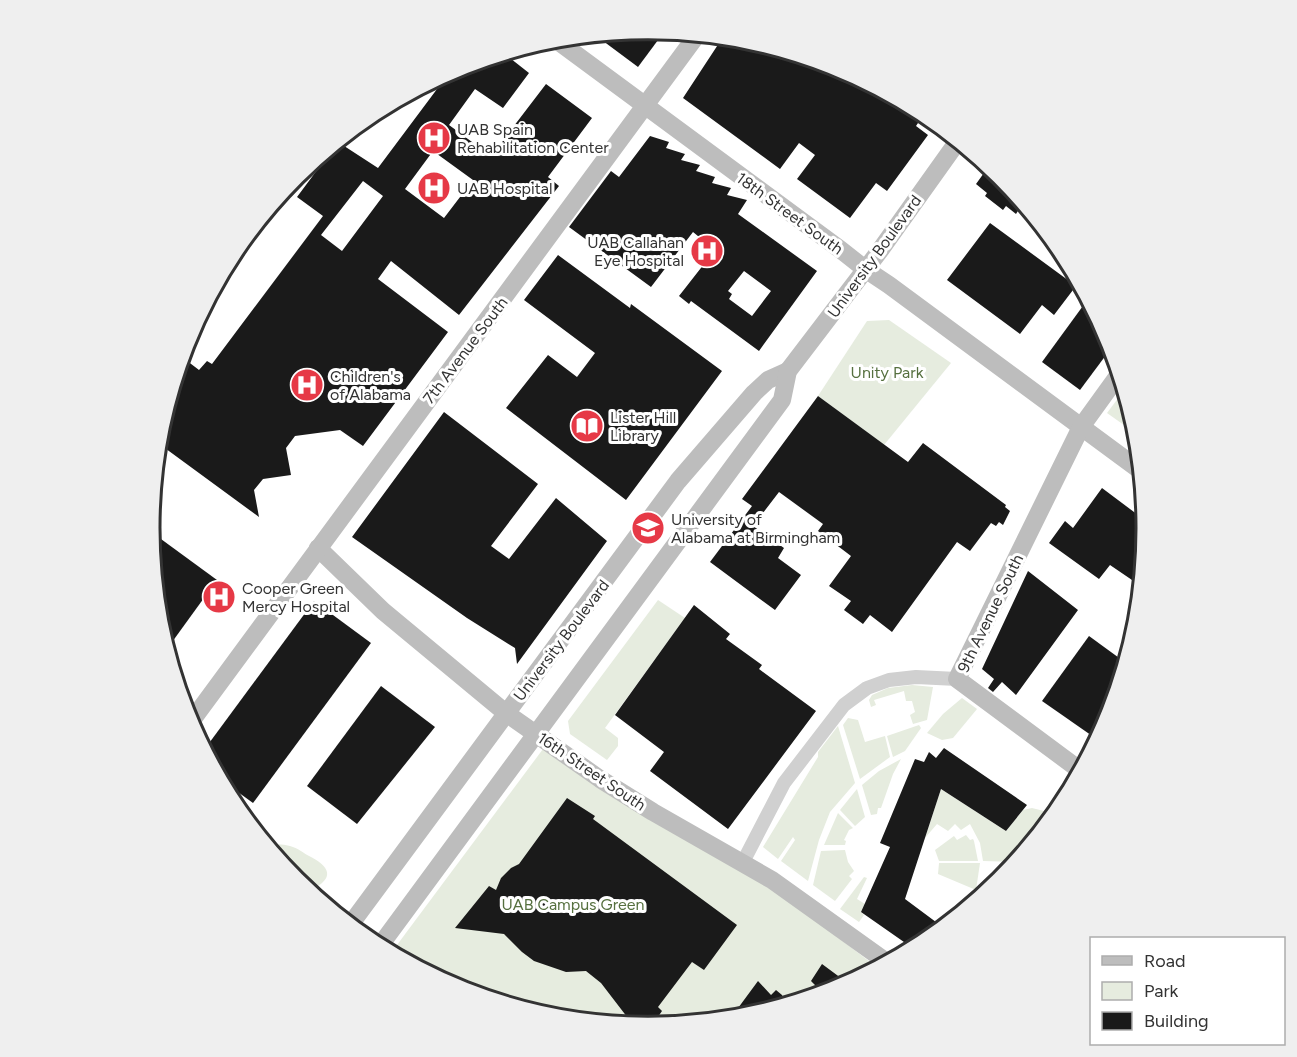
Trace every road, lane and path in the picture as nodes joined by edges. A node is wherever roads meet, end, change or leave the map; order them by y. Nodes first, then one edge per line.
1 (691, 43) edge
2 (567, 48) edge
3 (644, 105) junction
4 (953, 147) edge
5 (865, 269) junction
6 (788, 371) junction
7 (1114, 382) edge
8 (1081, 427) junction
9 (1132, 464) edge
10 (318, 548) junction
11 (957, 679) junction
12 (197, 713) edge
13 (506, 713) junction
14 (536, 734) junction
15 (1075, 766) edge
16 (743, 862) junction
17 (355, 919) edge
18 (385, 939) edge
19 (880, 957) edge

1 - 3 street, 7th Avenue South
2 - 3 street, 18th Street South
3 - 5 street, 18th Street South
3 - 10 street, 7th Avenue South
4 - 5 street, University Boulevard
5 - 6 street, University Boulevard
5 - 8 street, 18th Street South
6 - 13 street, University Boulevard
6 - 14 street, University Boulevard
7 - 8 street, 9th Avenue South
8 - 9 street, 18th Street South
8 - 11 street, 9th Avenue South
10 - 12 street, 7th Avenue South
10 - 13 street, 16th Street South
11 - 15 street
11 - 16 street, 9th Avenue South
13 - 14 street, 16th Street South
13 - 17 street, University Boulevard
14 - 16 street, 16th Street South
14 - 18 street, University Boulevard
16 - 19 street, 16th Street South

